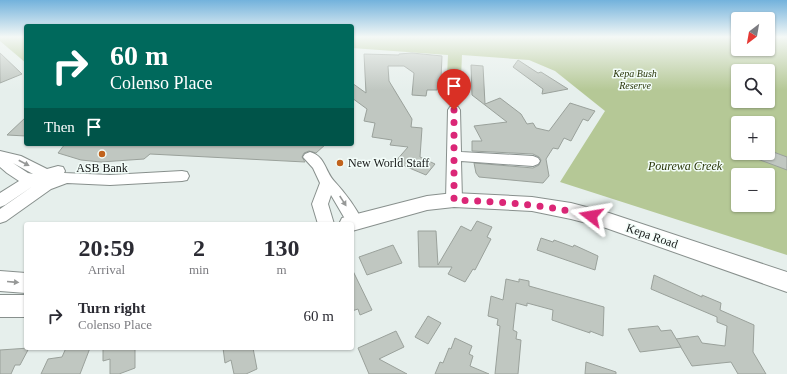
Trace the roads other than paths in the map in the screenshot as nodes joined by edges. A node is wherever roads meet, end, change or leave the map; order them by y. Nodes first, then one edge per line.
1 (454, 110) dead end
2 (1, 156) edge
3 (454, 156) junction
4 (310, 157) dead end
5 (533, 161) dead end
6 (182, 176) dead end
7 (46, 179) junction
8 (31, 180) junction
9 (327, 183) junction
10 (454, 200) junction
11 (0, 201) edge
12 (0, 217) edge
13 (325, 222) edge
14 (352, 222) edge
15 (354, 222) edge
16 (0, 281) edge
17 (787, 282) edge
18 (24, 283) edge
19 (0, 306) edge
20 (24, 306) edge

1 - 3 street
2 -> 7 street
2 - 8 street
3 - 5 street
3 - 10 street
4 - 9 street
6 - 7 street
7 - 8 street
7 - 12 street
8 - 11 street
9 - 13 street
9 -> 14 street
10 - 15 main road, Kepa Road
10 - 17 main road, Kepa Road
16 -> 18 main road
19 - 20 main road

